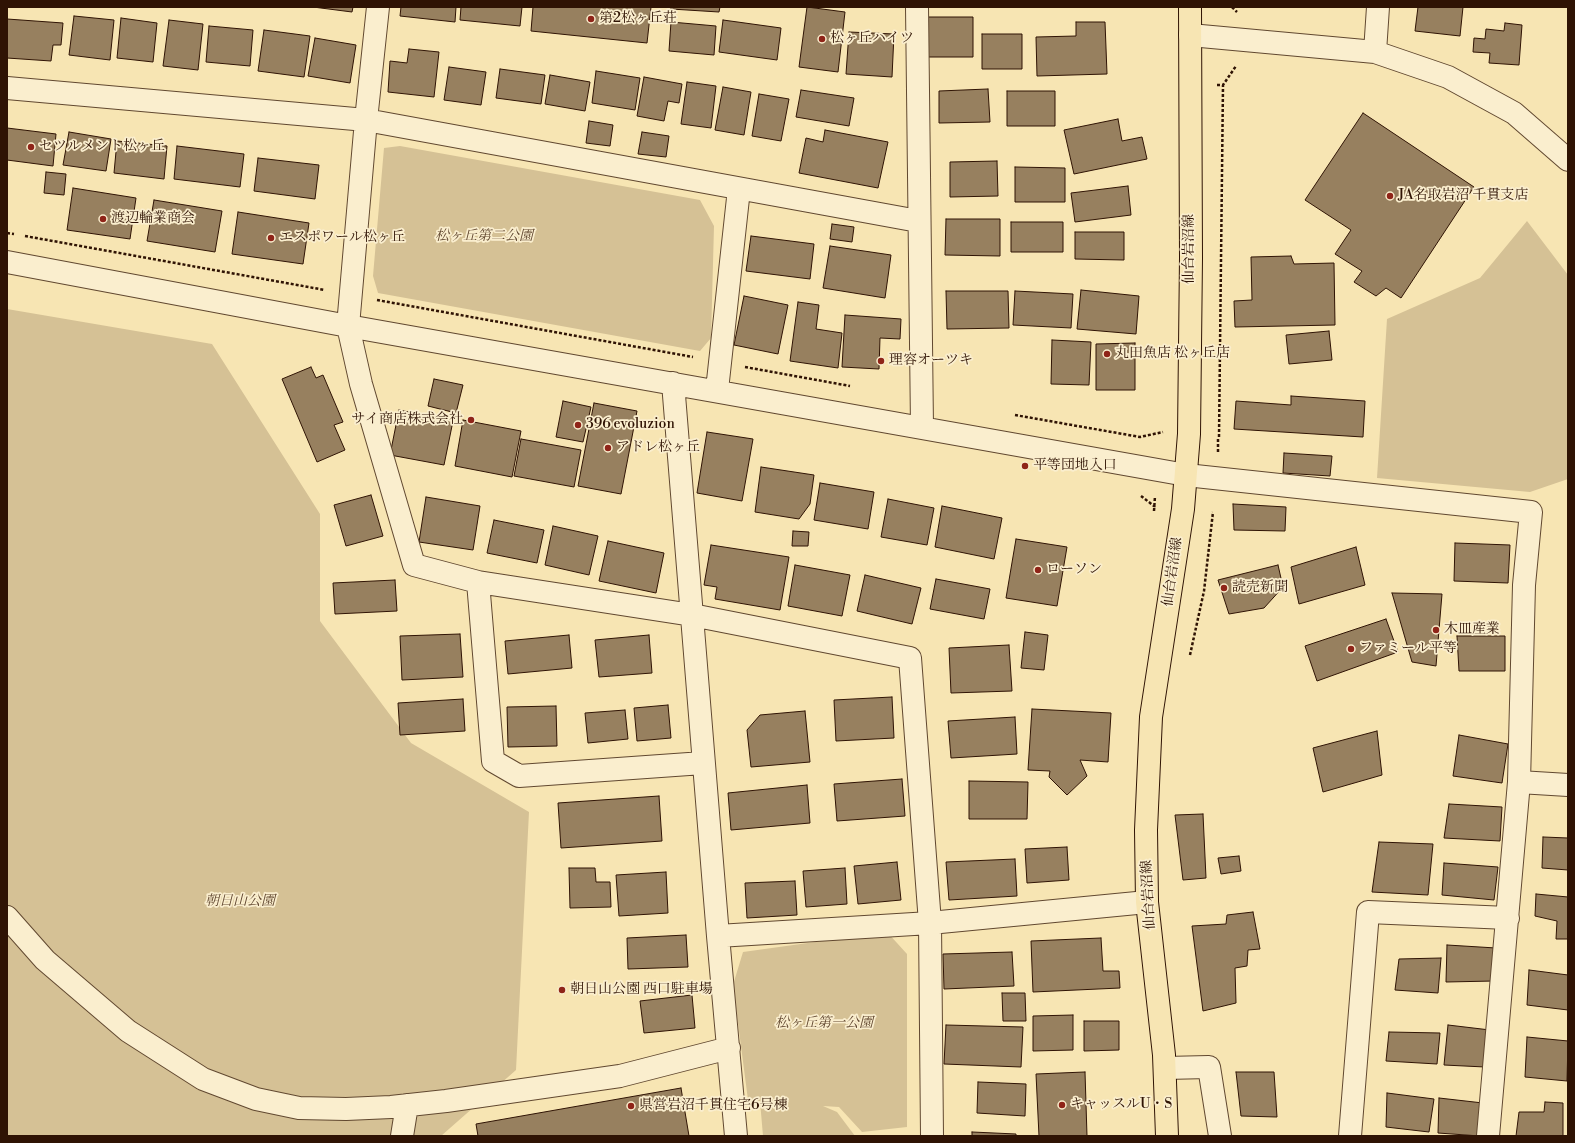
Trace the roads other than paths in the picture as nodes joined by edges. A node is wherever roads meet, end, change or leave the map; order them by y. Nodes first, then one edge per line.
1 (378, 7) edge
2 (916, 7) edge
3 (1190, 7) edge
4 (1378, 7) edge
5 (1190, 35) junction
6 (1375, 52) junction
7 (7, 88) edge
8 (366, 120) junction
9 (1568, 160) edge
10 (739, 189) junction
11 (918, 221) junction
12 (7, 262) edge
13 (348, 326) junction
14 (673, 383) junction
15 (717, 390) junction
16 (922, 427) junction
17 (1186, 475) junction
18 (478, 582) junction
19 (692, 615) junction
20 (703, 763) junction
21 (1519, 782) junction
22 (1568, 785) edge
23 (1147, 902) junction
24 (7, 917) edge
25 (1508, 918) junction
26 (930, 923) junction
27 (718, 936) junction
28 (729, 1048) junction
29 (1165, 1068) junction
30 (407, 1105) junction
31 (402, 1136) edge
32 (736, 1136) edge
33 (932, 1136) edge
34 (1167, 1136) edge
35 (1220, 1136) edge
36 (1350, 1136) edge
37 (1488, 1136) edge

1 - 8 street
2 - 11 street
3 - 5 main road, 仙台岩沼線
4 - 6 street
5 - 6 street
5 - 17 main road, 仙台岩沼線
6 - 9 street
7 - 8 street
8 - 10 street
8 - 13 street
10 - 11 street
10 - 15 street
11 - 16 street
12 - 13 street
13 - 14 street
13 - 18 street
14 - 15 street
14 - 19 street
15 - 16 street
16 - 17 street
17 - 21 street
17 - 23 main road, 仙台岩沼線
18 - 19 street
18 - 20 street
19 - 20 street
19 - 26 street
20 - 27 street
21 - 22 street
21 - 25 street
23 - 26 street
23 - 29 main road, 仙台岩沼線
24 - 30 street
25 - 36 street
25 - 37 street
26 - 27 street
26 - 33 street
27 - 28 street
28 - 30 street
28 - 32 street
29 - 34 main road, 仙台岩沼線
29 - 35 street
30 - 31 street

